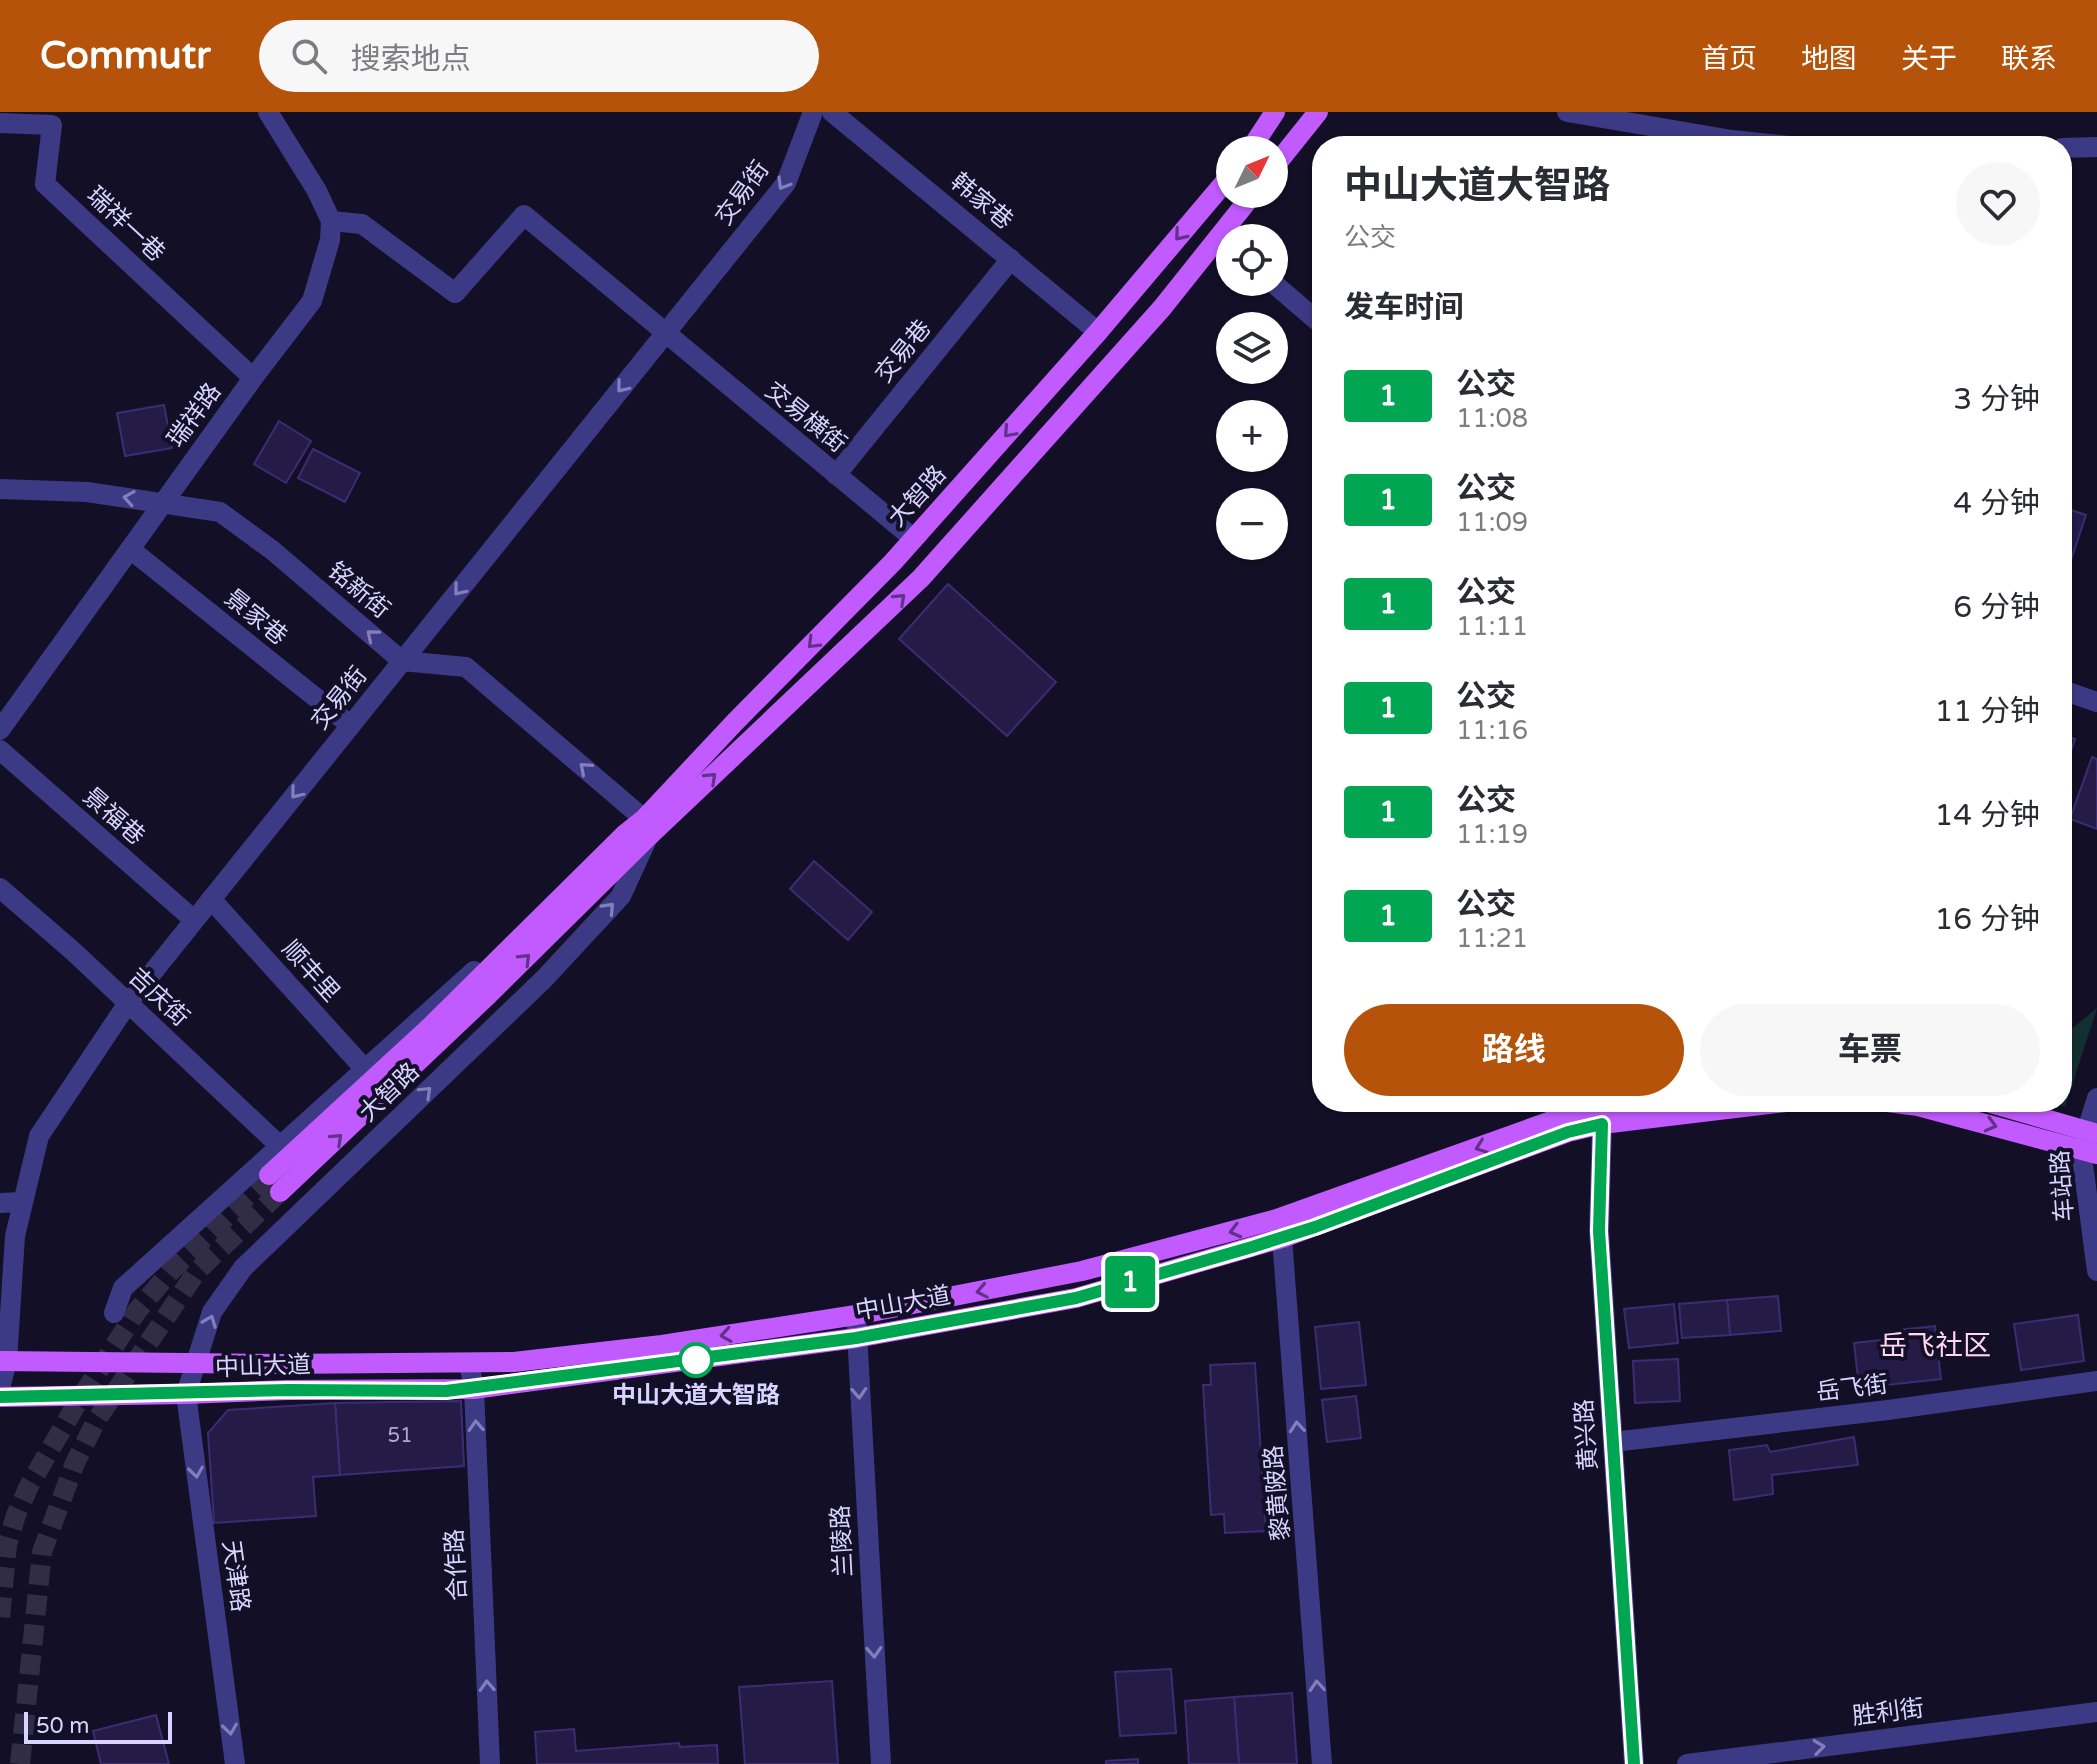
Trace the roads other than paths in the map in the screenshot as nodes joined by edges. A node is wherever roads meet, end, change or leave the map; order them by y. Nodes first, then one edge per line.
1 (268, 112) edge
2 (813, 112) edge
3 (832, 112) edge
4 (1261, 112) edge
5 (1275, 112) edge
6 (1318, 112) edge
7 (1567, 112) edge
8 (0, 123) edge
9 (1253, 136) edge
10 (1259, 136) edge
11 (1708, 136) edge
12 (2097, 147) edge
13 (2072, 148) edge
14 (1288, 150) edge
15 (1216, 193) edge
16 (331, 221) junction
17 (1216, 251) edge
18 (1011, 259) junction
19 (1288, 296) edge
20 (1312, 316) edge
21 (1098, 332) junction
22 (664, 334) junction
23 (253, 378) junction
24 (836, 475) junction
25 (0, 489) edge
26 (163, 503) junction
27 (914, 539) junction
28 (130, 549) junction
29 (402, 661) junction
30 (2072, 693) edge
31 (2097, 702) edge
32 (350, 725) junction
33 (0, 730) edge
34 (0, 750) edge
35 (646, 828) junction
36 (0, 888) edge
37 (211, 899) junction
38 (194, 920) junction
39 (128, 1003) junction
40 (369, 1074) junction
41 (2097, 1098) edge
42 (1600, 1112) edge
43 (1947, 1112) edge
44 (2013, 1112) edge
45 (2090, 1142) edge
46 (280, 1146) junction
47 (22, 1202) junction
48 (0, 1203) edge
49 (1280, 1229) junction
50 (2097, 1271) edge
51 (6, 1280) edge
52 (114, 1313) dead end
53 (856, 1315) junction
54 (856, 1338) junction
55 (4, 1361) edge
56 (196, 1362) junction
57 (469, 1363) junction
58 (2097, 1381) edge
59 (0, 1388) edge
60 (474, 1389) junction
61 (186, 1394) junction
62 (0, 1397) edge
63 (1613, 1442) junction
64 (2097, 1712) edge
65 (235, 1764) edge
66 (490, 1764) edge
67 (881, 1764) edge
68 (1322, 1764) edge
69 (1634, 1764) edge
70 (1687, 1764) edge

1 - 16 street
2 -> 22 street, 交易街
3 - 18 street, 韩家巷
4 - 9 main road
5 - 10 main road
6 - 14 main road
7 - 11 street
8 - 23 street, 瑞祥一巷
12 - 13 street
15 -> 21 main road, 大智路
16 - 22 street, 交易横街
16 - 23 street, 瑞祥路
35 -> 17 main road, 大智路
18 - 21 street, 韩家巷
18 - 24 street, 交易巷
19 - 20 street
21 -> 27 main road, 大智路
22 - 24 street, 交易横街
22 -> 29 street, 交易街
23 - 26 street, 瑞祥路
24 - 27 street, 交易横街
26 -> 25 street, 铭新街
26 - 28 street, 瑞祥路
29 -> 26 street, 铭新街
27 -> 35 main road, 大智路
28 - 32 street, 景家巷
28 - 33 street, 瑞祥路
29 - 32 street, 交易街
35 -> 29 street
30 - 31 street
32 -> 37 street, 交易街
34 - 38 street, 景福巷
35 - 40 main road, 大智路
40 -> 35 main road, 大智路
56 -> 35 street, 大智路
36 - 39 street, 吉庆街
37 - 38 street, 交易街
37 - 40 street, 顺丰里
38 - 39 street, 交易街
39 - 46 street, 吉庆街
39 - 47 street, 交易街
40 - 46 street, 大智路
41 - 45 street, 车站路
42 - 49 main road, 中山大道
42 - 63 street, 黄兴路
43 -> 45 main road
44 - 45 main road
45 - 50 street, 车站路
46 - 52 street, 大智路
47 - 48 street
47 - 51 street, 交易街
49 -> 53 main road, 中山大道
49 - 54 main road, 中山大道
68 -> 49 street, 黎黄陂路
51 - 55 street, 交易街
53 - 54 street, 兰陵路
53 -> 57 main road, 中山大道
54 - 60 main road, 中山大道
54 -> 67 street, 兰陵路
55 - 56 main road, 中山大道
55 - 59 street, 交易街
56 - 57 main road, 中山大道
56 - 61 street, 大智路
57 - 60 street, 合作路
58 - 63 street, 岳飞街
60 - 61 main road, 中山大道
66 -> 60 street, 合作路
61 - 62 main road, 中山大道
61 -> 65 street, 天津路
63 - 69 street, 黄兴路
70 -> 64 street, 胜利街

